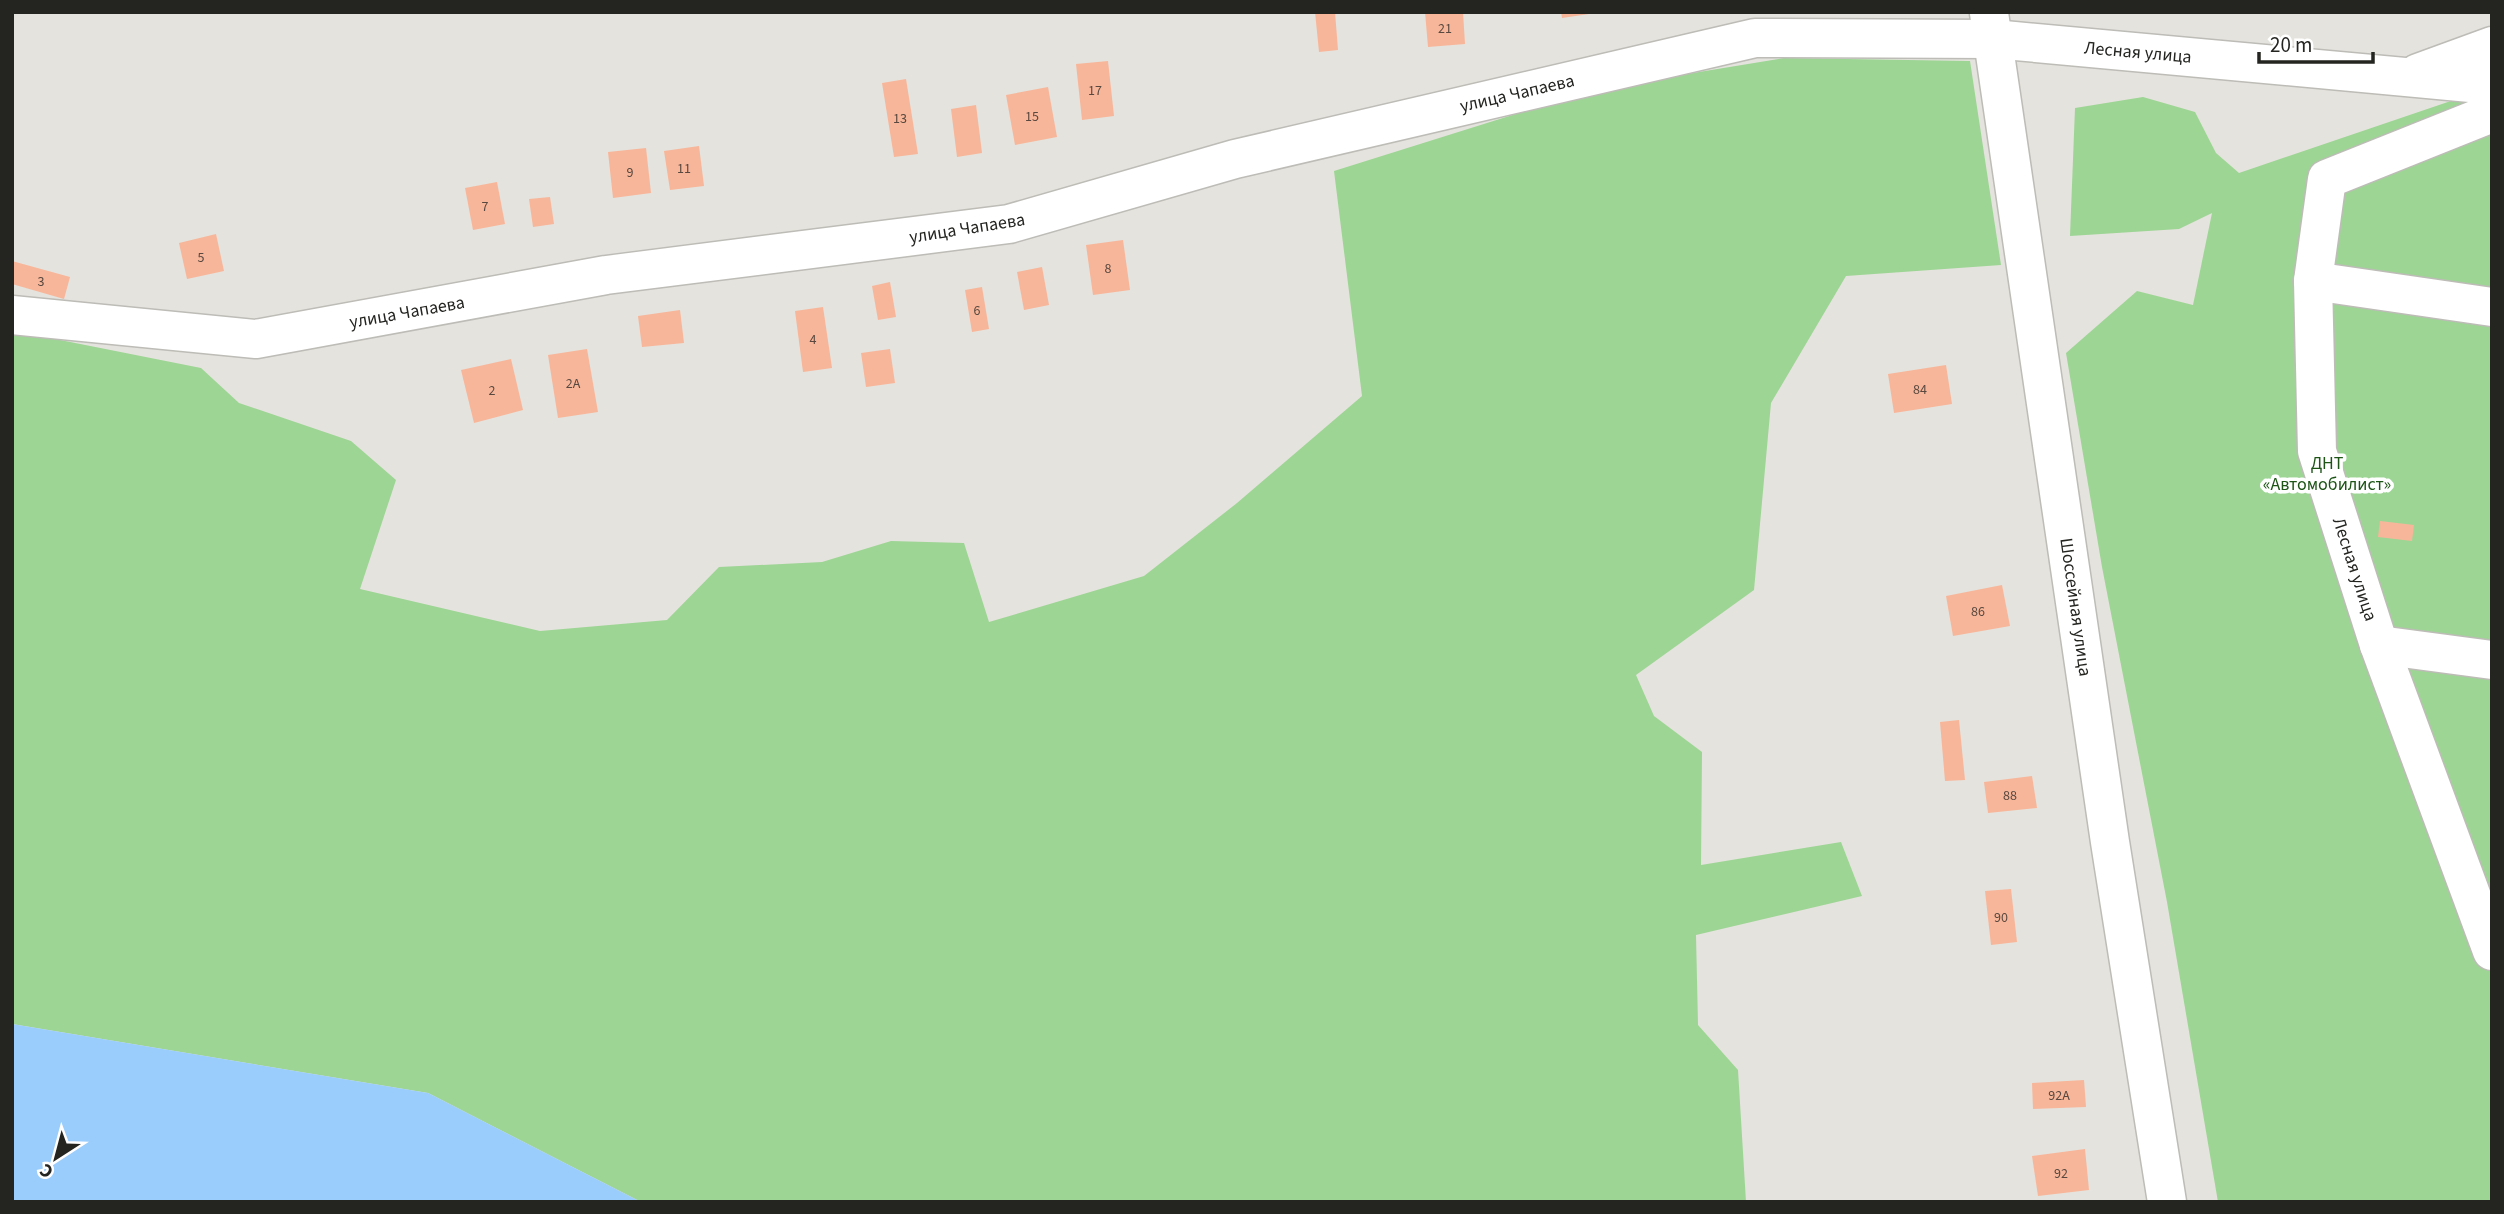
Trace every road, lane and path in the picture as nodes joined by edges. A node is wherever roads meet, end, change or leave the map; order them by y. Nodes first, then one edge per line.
1 (1991, 25) edge
2 (2492, 46) edge
3 (2408, 76) junction
4 (2492, 85) edge
5 (2492, 113) edge
6 (2313, 281) junction
7 (2492, 307) edge
8 (12, 315) edge
9 (2379, 645) junction
10 (2492, 660) edge
11 (2492, 951) edge
12 (2167, 1202) edge

1 - 3 street, Лесная улица
1 - 8 street, улица Чапаева
1 - 12 street, Шоссейная улица
2 - 3 street
3 - 4 street, Лесная улица
5 - 6 street, Лесная улица
6 - 7 street
6 - 9 street, Лесная улица
9 - 10 street
9 - 11 street, Лесная улица

